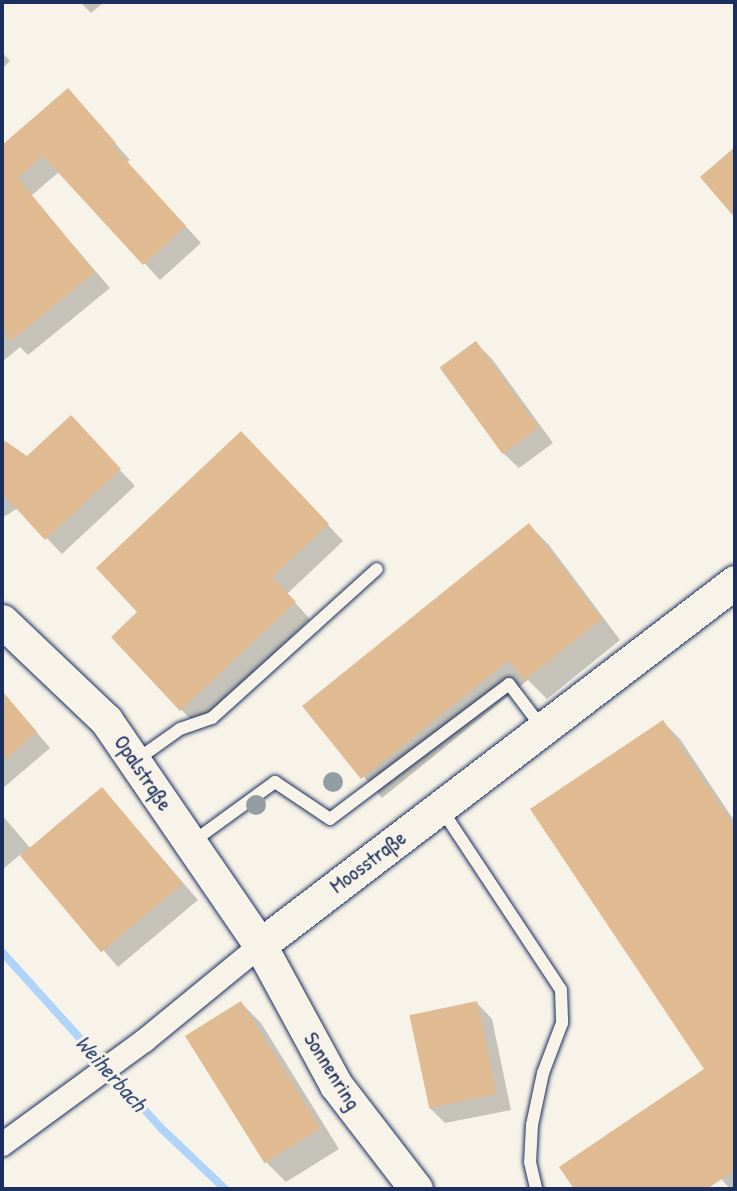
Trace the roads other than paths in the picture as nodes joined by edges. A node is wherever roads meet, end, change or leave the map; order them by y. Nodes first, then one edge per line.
1 (377, 569) dead end
2 (735, 582) edge
3 (2, 621) edge
4 (543, 729) junction
5 (135, 762) junction
6 (440, 807) junction
7 (190, 843) junction
8 (260, 945) junction
9 (2, 1143) edge
10 (416, 1189) edge
11 (536, 1189) edge

1 - 5 lane
2 - 4 street, Moosstraße
3 - 5 street, Opalstraße
4 - 6 street, Moosstraße
4 - 7 lane
5 - 7 street, Opalstraße
6 - 8 street, Moosstraße
6 - 11 lane
7 - 8 street, Opalstraße
8 - 9 street, Moosstraße
8 - 10 street, Sonnenring

